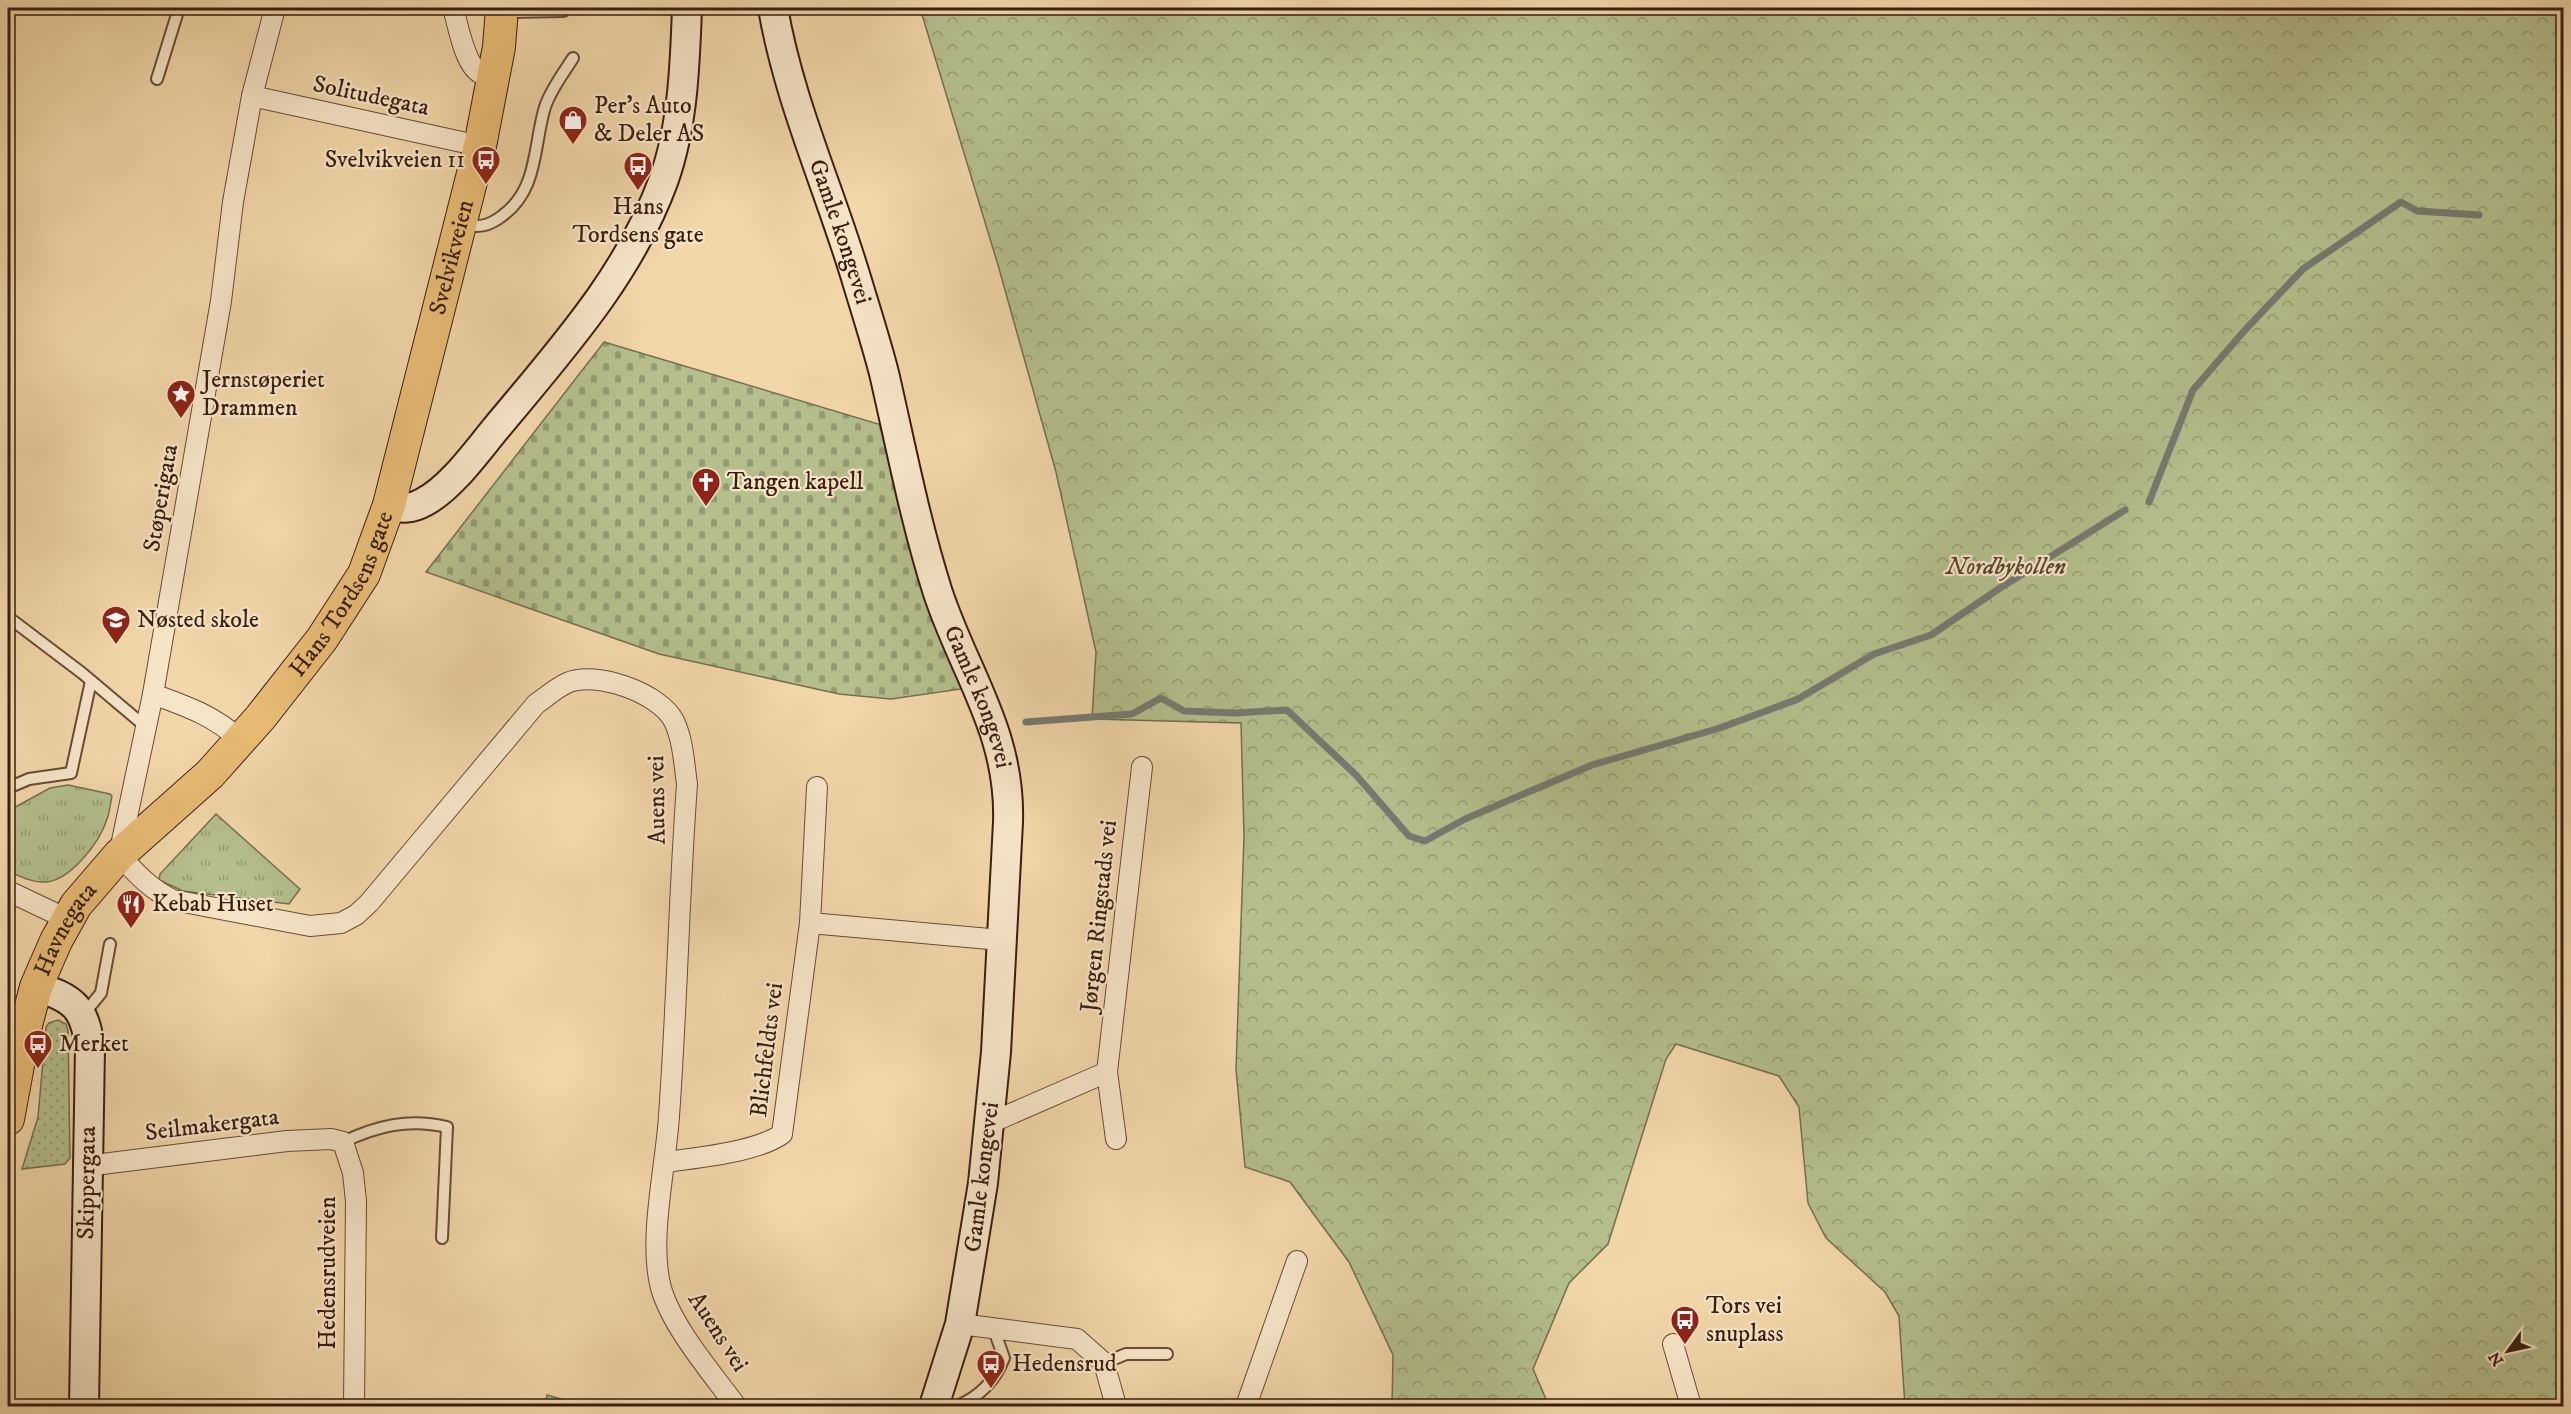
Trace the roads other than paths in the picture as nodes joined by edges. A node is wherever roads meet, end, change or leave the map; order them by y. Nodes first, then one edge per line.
1 (179, 8) edge
2 (275, 8) edge
3 (453, 8) edge
4 (687, 8) edge
5 (773, 8) edge
6 (502, 10) edge
7 (564, 11) dead end
8 (573, 58) dead end
9 (494, 75) junction
10 (157, 79) dead end
11 (252, 96) junction
12 (480, 146) junction
13 (460, 224) junction
14 (389, 506) junction
15 (8, 617) edge
16 (91, 681) junction
17 (153, 694) junction
18 (146, 727) junction
19 (242, 740) junction
20 (1142, 767) dead end
21 (817, 787) dead end
22 (8, 788) edge
23 (119, 855) junction
24 (8, 891) edge
25 (67, 919) junction
26 (810, 923) junction
27 (1001, 940) junction
28 (110, 944) dead end
29 (36, 987) junction
30 (83, 1015) junction
31 (1107, 1072) junction
32 (8, 1119) edge
33 (990, 1123) junction
34 (1116, 1139) dead end
35 (343, 1143) junction
36 (665, 1162) junction
37 (86, 1166) junction
38 (442, 1238) dead end
39 (1297, 1261) dead end
40 (960, 1324) junction
41 (994, 1330) junction
42 (1673, 1344) dead end
43 (1167, 1354) dead end
44 (1104, 1364) junction
45 (84, 1407) edge
46 (354, 1407) edge
47 (736, 1407) edge
48 (934, 1407) edge
49 (957, 1407) edge
50 (1116, 1407) edge
51 (1246, 1407) edge
52 (1691, 1407) edge

1 - 10 lane
2 - 11 street, Støperigata
3 - 9 street
4 - 14 main road, Hans Tordsens gate
5 - 27 main road, Gamle kongevei
6 - 7 lane
6 - 9 main road, Svelvikveien
8 - 13 lane
9 - 12 main road, Svelvikveien
11 - 12 street, Solitudegata
11 - 17 street, Støperigata
12 - 13 main road, Svelvikveien
13 - 14 main road, Svelvikveien
14 - 19 main road, Hans Tordsens gate
15 - 16 lane
16 - 18 lane
16 - 22 lane
17 - 18 street, Støperigata
17 - 19 street
18 - 23 street, Støperigata
19 - 23 main road, Hans Tordsens gate
20 - 31 street, Jørgen Ringstads vei
21 - 26 street, Blichfeldts vei
23 - 25 main road, Havnegata
23 - 36 street, Auens vei
24 - 25 street
25 - 29 main road, Havnegata
26 - 27 street
26 - 36 street, Blichfeldts vei
27 - 33 main road, Gamle kongevei
28 - 30 lane
29 - 30 main road
29 - 32 main road, Havnegata
30 - 37 main road, Skippergata
31 - 33 street
31 - 34 street, Jørgen Ringstads vei
33 - 40 main road, Gamle kongevei
35 - 37 street, Seilmakergata
35 - 38 lane
35 - 46 street, Hedensrudveien
36 - 47 street, Auens vei
37 - 45 main road, Skippergata
39 - 51 street
40 - 41 street
40 - 48 main road, Gamle kongevei
41 - 44 street
41 - 49 lane
42 - 52 street
43 - 44 lane
44 - 50 street

